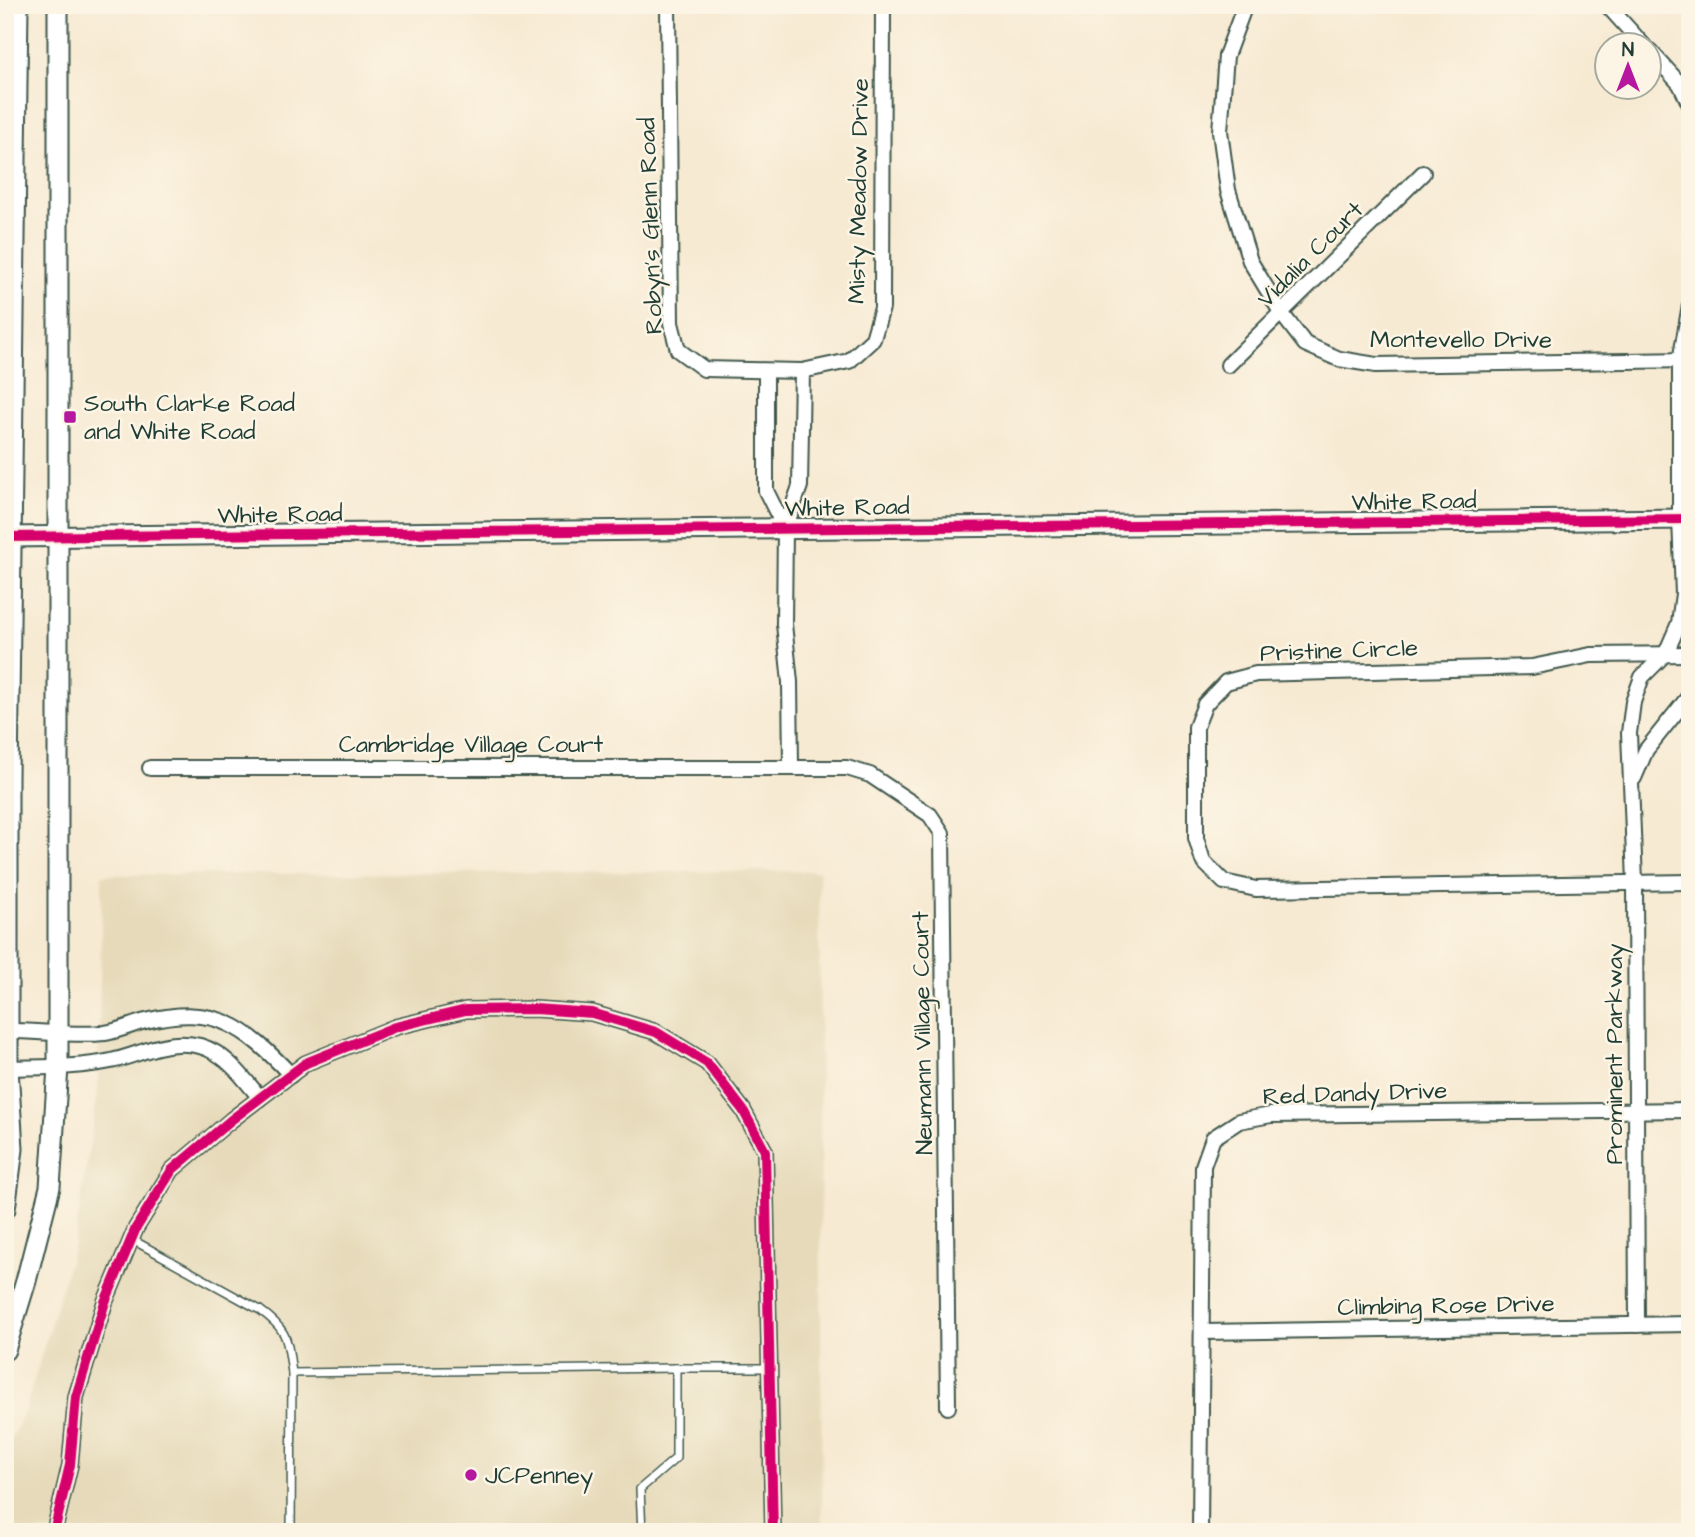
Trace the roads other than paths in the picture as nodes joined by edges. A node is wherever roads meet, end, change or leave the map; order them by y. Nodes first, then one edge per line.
1 (18, 5) edge
2 (58, 5) edge
3 (668, 5) edge
4 (883, 5) edge
5 (1245, 5) edge
6 (1607, 5) edge
7 (1631, 32) edge
8 (1664, 66) edge
9 (1690, 106) edge
10 (1423, 173) dead end
11 (1690, 305) edge
12 (1282, 314) junction
13 (1685, 360) edge
14 (1228, 365) dead end
15 (766, 371) junction
16 (802, 371) junction
17 (1685, 519) edge
18 (785, 529) junction
19 (9, 537) edge
20 (57, 538) junction
21 (1666, 653) junction
22 (1690, 654) edge
23 (1690, 695) edge
24 (791, 766) junction
25 (150, 768) dead end
26 (1632, 783) junction
27 (1635, 883) junction
28 (1690, 883) edge
29 (8, 1031) junction
30 (58, 1031) junction
31 (58, 1067) junction
32 (8, 1068) junction
33 (291, 1075) junction
34 (260, 1098) junction
35 (1690, 1110) edge
36 (1637, 1111) junction
37 (5, 1209) edge
38 (131, 1239) junction
39 (1690, 1324) edge
40 (1637, 1325) junction
41 (1203, 1332) junction
42 (5, 1350) edge
43 (676, 1368) junction
44 (770, 1368) junction
45 (292, 1373) junction
46 (948, 1408) dead end
47 (54, 1532) edge
48 (291, 1532) edge
49 (642, 1532) edge
50 (773, 1532) edge
51 (1200, 1532) edge

1 - 19 street
2 - 20 street
3 - 15 street, Robyn's Glenn Road
4 - 16 street, Misty Meadow Drive
5 - 12 street, Montevello Drive
6 - 7 street
8 - 9 street
10 - 12 street, Vidalia Court
11 - 13 street, Prominent Parkway
12 - 13 street, Montevello Drive
12 - 14 street, Vidalia Court
13 - 17 street, Prominent Parkway
15 - 16 street, Misty Meadow Drive
15 - 18 street
16 - 18 street
17 - 18 street, White Road
17 - 21 street, Prominent Parkway
18 - 20 street, White Road
18 - 24 street
19 - 20 street, White Road
19 - 29 street
20 - 30 street
21 - 22 street
21 - 26 street, Prominent Parkway
21 - 27 street, Pristine Circle
23 - 26 street, Prominent Parkway
24 - 25 street, Cambridge Village Court
24 - 46 street, Neumann Village Court
26 - 27 street, Prominent Parkway
27 - 28 street, Pristine Circle
27 - 36 street, Prominent Parkway
29 - 30 street
29 - 32 street
30 - 31 street
30 - 33 street
31 - 32 street
31 - 34 street
31 - 42 street
32 - 37 street
33 - 34 street
33 - 44 street
34 - 38 street
35 - 36 street, Red Dandy Drive
36 - 40 street, Prominent Parkway
36 - 41 street, Red Dandy Drive
38 - 45 lane
38 - 47 street
39 - 40 street, Climbing Rose Drive
40 - 41 street, Climbing Rose Drive
41 - 51 street, Red Dandy Drive
43 - 44 lane
43 - 45 lane
43 - 49 lane
44 - 50 street
45 - 48 lane

